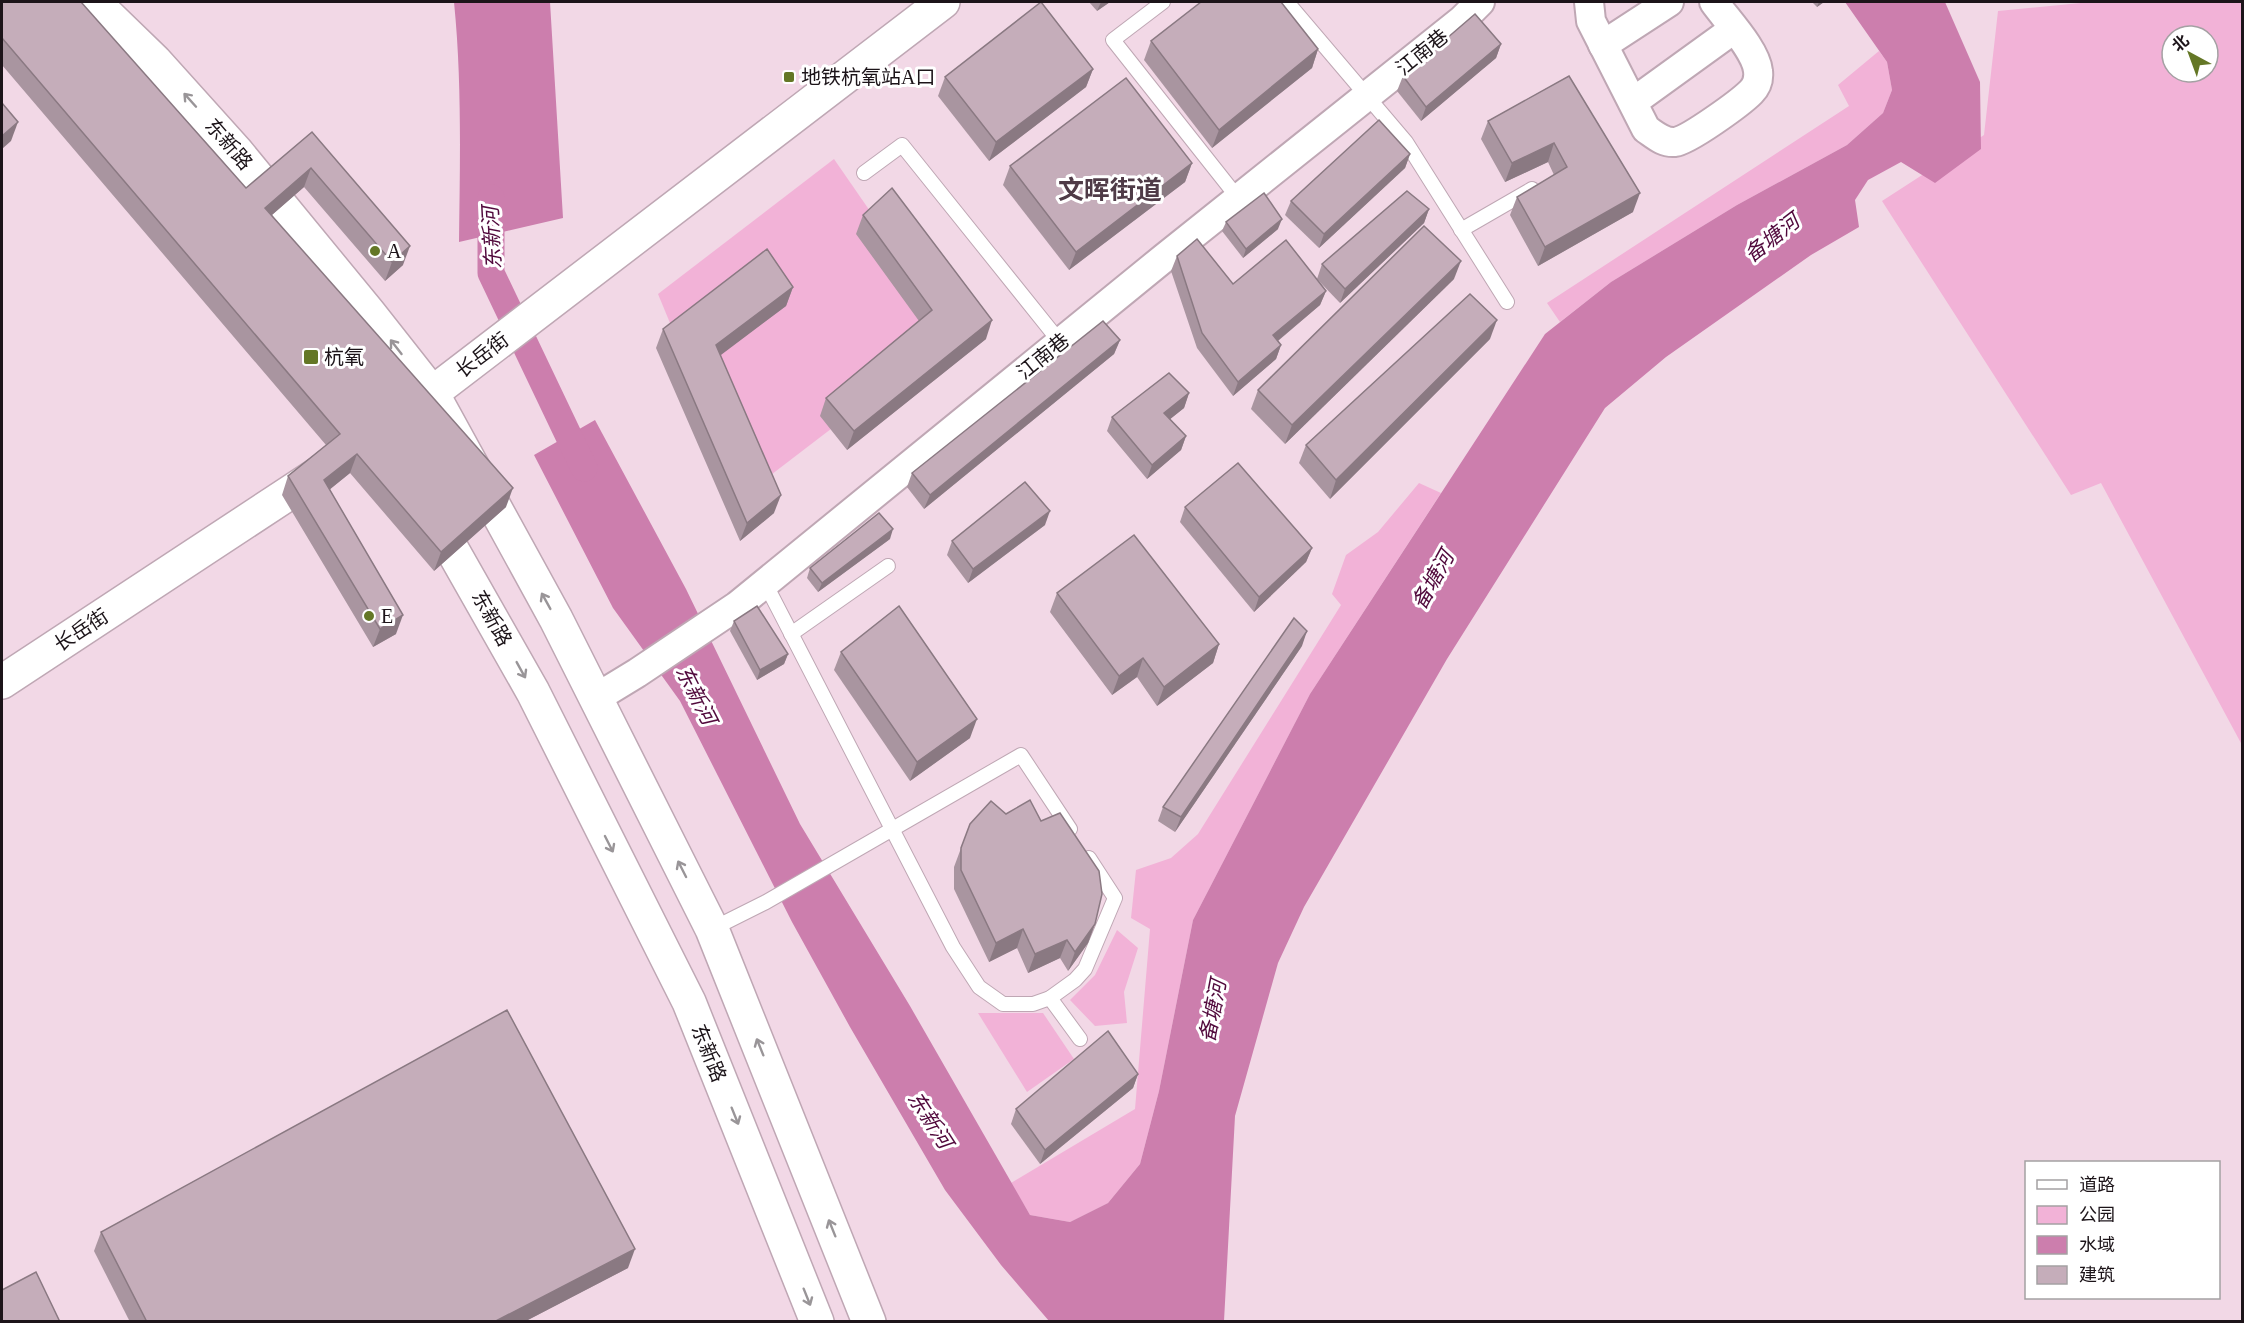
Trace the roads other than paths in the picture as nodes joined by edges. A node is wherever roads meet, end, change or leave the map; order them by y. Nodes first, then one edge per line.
1 (94, 2) edge
2 (940, 2) edge
3 (1163, 2) edge
4 (1287, 2) edge
5 (1480, 2) edge
6 (1589, 2) edge
7 (1669, 2) edge
8 (1714, 2) edge
9 (1734, 29) junction
10 (1603, 45) junction
11 (1367, 95) junction
12 (1633, 102) junction
13 (864, 173) dead end
14 (1543, 183) edge
15 (1238, 198) junction
16 (1461, 230) junction
17 (1507, 302) dead end
18 (1060, 342) junction
19 (432, 393) junction
20 (389, 426) edge
21 (341, 459) edge
22 (416, 489) edge
23 (888, 566) dead end
24 (765, 583) junction
25 (791, 634) junction
26 (2, 682) edge
27 (596, 698) junction
28 (892, 830) junction
29 (712, 929) junction
30 (1050, 998) junction
31 (1080, 1039) dead end
32 (817, 1322) edge
33 (869, 1322) edge

19 -> 1 main road, 东新路
2 - 19 main road, 长岳街
3 - 15 lane
4 - 11 lane
5 - 11 street, 江南巷
6 - 10 street
7 - 10 street
8 - 9 street
9 - 12 street
9 - 12 street
10 - 12 street
11 - 15 street, 江南巷
11 - 16 lane
13 - 18 lane
14 - 16 lane
15 - 18 street, 江南巷
16 - 17 lane
18 - 24 street, 江南巷
19 - 20 main road, 长岳街
27 -> 19 main road, 东新路
21 - 26 main road, 长岳街
22 -> 32 main road, 东新路
23 - 25 lane
24 - 25 lane
24 - 27 street, 江南巷
25 - 28 lane
29 -> 27 main road, 东新路
28 - 29 lane
28 - 30 lane
28 - 30 lane
33 -> 29 main road, 东新路
30 - 31 lane

